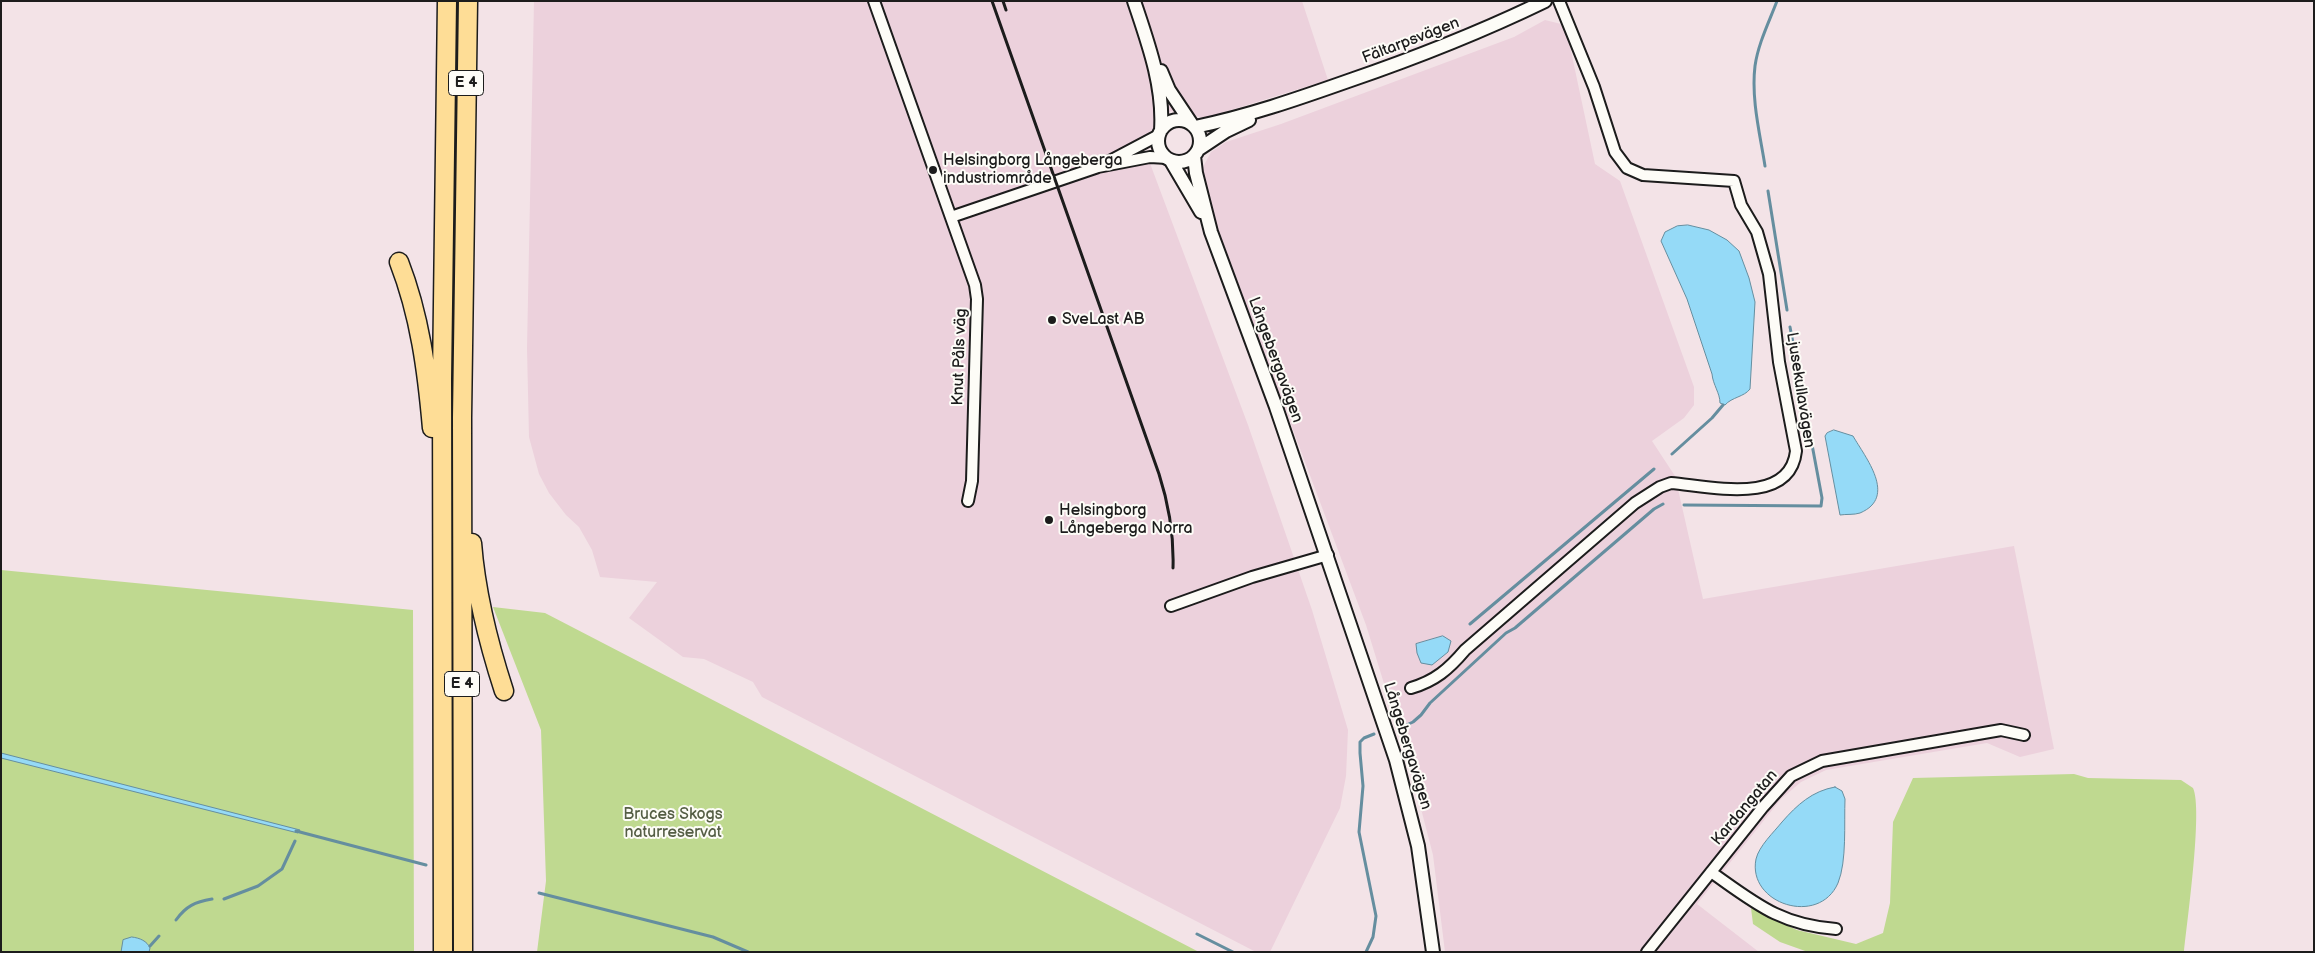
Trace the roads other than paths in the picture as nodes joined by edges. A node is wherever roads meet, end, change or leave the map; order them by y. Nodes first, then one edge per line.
1 (447, 1) edge
2 (468, 1) edge
3 (874, 1) edge
4 (1134, 1) edge
5 (1545, 1) edge
6 (1559, 1) edge
7 (1149, 48) junction
8 (1285, 104) junction
9 (1193, 125) junction
10 (1160, 132) junction
11 (1196, 153) junction
12 (1169, 160) junction
13 (1098, 167) junction
14 (951, 217) junction
15 (1211, 232) junction
16 (399, 262) dead end
17 (462, 417) junction
18 (968, 501) dead end
19 (442, 531) junction
20 (1328, 555) junction
21 (1171, 606) dead end
22 (1411, 688) dead end
23 (504, 691) dead end
24 (2024, 735) dead end
25 (1711, 872) junction
26 (1836, 930) dead end
27 (443, 952) edge
28 (464, 952) edge
29 (1433, 952) edge
30 (1647, 952) edge

1 - 19 highway, E 4
2 - 17 highway, E 4
3 - 14 street, Knut Påls väg
4 - 7 street
5 - 8 street, Fältarpsvägen
6 - 22 street, Ljusekullavägen
7 - 9 street
7 - 10 street
8 - 9 street, Fältarpsvägen
8 - 11 street, Fältarpsvägen
9 - 10 street
9 - 11 street
10 - 12 street
10 - 13 street
11 - 12 street
11 - 15 street, Långebergavägen
12 - 13 street
12 - 15 street, Långebergavägen
13 - 14 street
14 - 18 street, Knut Påls väg
15 - 20 street, Långebergavägen
16 - 19 highway
17 - 23 highway
17 - 28 highway, E 4
19 - 27 highway, E 4
20 - 21 street
20 - 29 street, Långebergavägen
24 - 25 street, Kardangatan
25 - 26 street
25 - 30 street, Kardangatan

